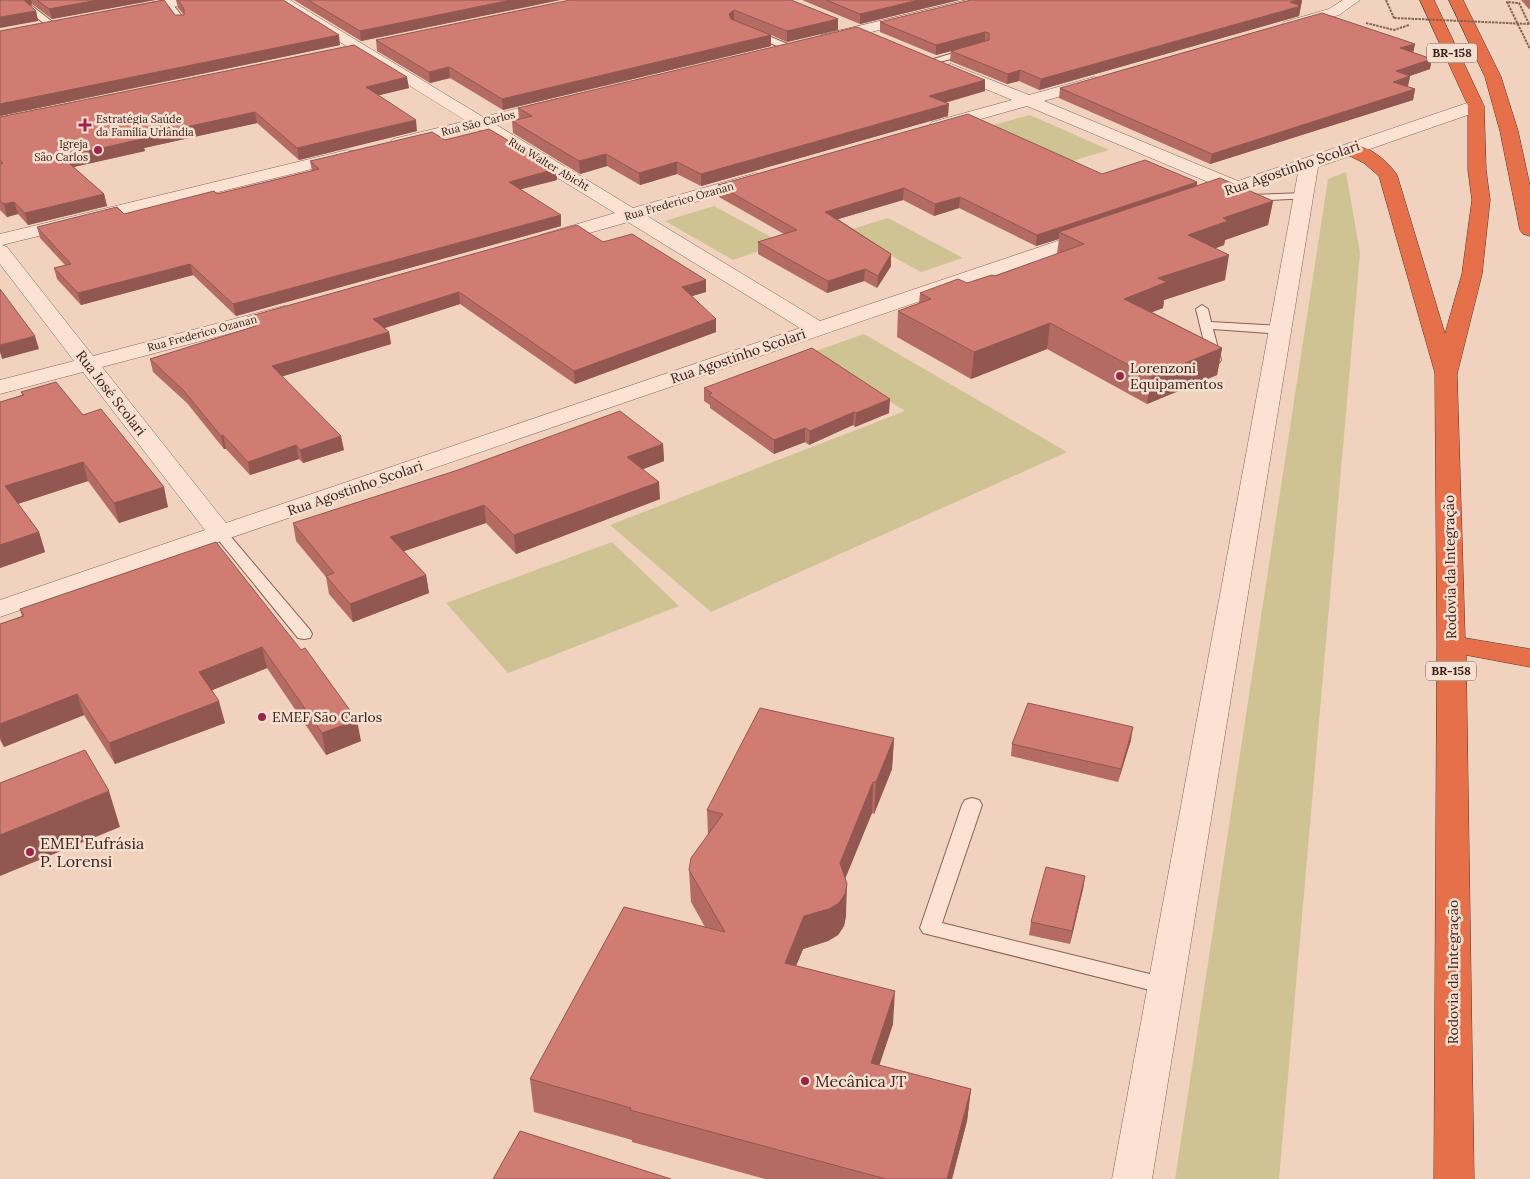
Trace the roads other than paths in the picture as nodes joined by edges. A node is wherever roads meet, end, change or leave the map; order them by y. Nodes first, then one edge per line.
1 (189, 0) edge
2 (280, 0) edge
3 (985, 0) edge
4 (1352, 0) edge
5 (1427, 0) edge
6 (1456, 0) edge
7 (168, 4) junction
8 (1309, 4) dead end
9 (32, 9) edge
10 (1334, 12) junction
11 (119, 13) edge
12 (830, 19) edge
13 (182, 22) edge
14 (56, 24) joint
15 (34, 28) edge
16 (743, 28) edge
17 (857, 30) junction
18 (1272, 30) edge
19 (882, 41) edge
20 (379, 45) edge
21 (787, 47) junction
22 (360, 49) junction
23 (976, 50) edge
24 (341, 53) edge
25 (760, 54) edge
26 (916, 54) edge
27 (932, 61) junction
28 (1112, 77) edge
29 (567, 101) edge
30 (1029, 101) junction
31 (1476, 106) junction
32 (480, 122) junction
33 (924, 130) edge
34 (387, 145) edge
35 (1350, 149) junction
36 (359, 152) edge
37 (1309, 164) junction
38 (771, 174) edge
39 (1244, 192) junction
40 (1305, 196) junction
41 (1181, 206) edge
42 (631, 215) junction
43 (1116, 228) edge
44 (1530, 230) edge
45 (0, 240) edge
46 (530, 243) edge
47 (0, 252) edge
48 (301, 307) edge
49 (1202, 309) dead end
50 (1206, 325) junction
51 (817, 329) junction
52 (1281, 330) junction
53 (1214, 360) edge
54 (87, 363) junction
55 (1446, 374) junction
56 (0, 387) edge
57 (222, 534) junction
58 (0, 609) edge
59 (304, 634) dead end
60 (1451, 644) junction
61 (1530, 658) edge
62 (972, 805) dead end
63 (1166, 986) junction
64 (1132, 1179) edge
65 (1454, 1179) edge

1 - 7 street
2 - 22 street, Rua Walter Abicht
3 - 17 street
4 - 10 street
5 - 31 highway, Rodovia da Integração / BR-158
6 - 44 highway, BR-158
7 - 11 street
7 - 13 lane
8 - 10 street
9 - 14 lane
10 - 18 street
12 - 17 street
14 - 15 street
16 - 21 lane
17 - 19 street
17 - 21 street
20 - 22 street
21 - 25 street
22 - 24 street
22 - 32 street, Rua Walter Abicht
23 - 27 lane
26 - 27 street
27 - 30 street
28 - 30 street
29 - 32 street, Rua São Carlos
30 - 33 street
30 - 39 street
31 - 35 street, Rua Agostinho Scolari
31 - 55 highway, Rodovia da Integração / BR-158
32 - 34 street, Rua São Carlos
32 - 42 street, Rua Walter Abicht
35 - 37 street, Rua Agostinho Scolari
35 - 55 highway
36 - 45 street
37 - 39 street, Rua Agostinho Scolari
37 - 40 street
38 - 42 street, Rua Frederico Ozanan
39 - 40 lane
39 - 41 street, Rua Agostinho Scolari
40 - 52 street
42 - 46 street, Rua Frederico Ozanan
42 - 51 street, Rua Walter Abicht
43 - 51 street, Rua Agostinho Scolari
47 - 54 street, Rua José Scolari
48 - 54 street, Rua Frederico Ozanan
49 - 50 lane
50 - 52 lane
50 - 53 lane
51 - 57 street, Rua Agostinho Scolari
52 - 63 street
54 - 56 street, Rua Frederico Ozanan
54 - 57 street, Rua José Scolari
55 - 60 highway, Rodovia da Integração / BR-158
57 - 58 street, Rua Agostinho Scolari
57 - 59 lane
60 - 61 highway
60 - 65 highway, Rodovia da Integração / BR-158
62 - 63 lane
63 - 64 street

